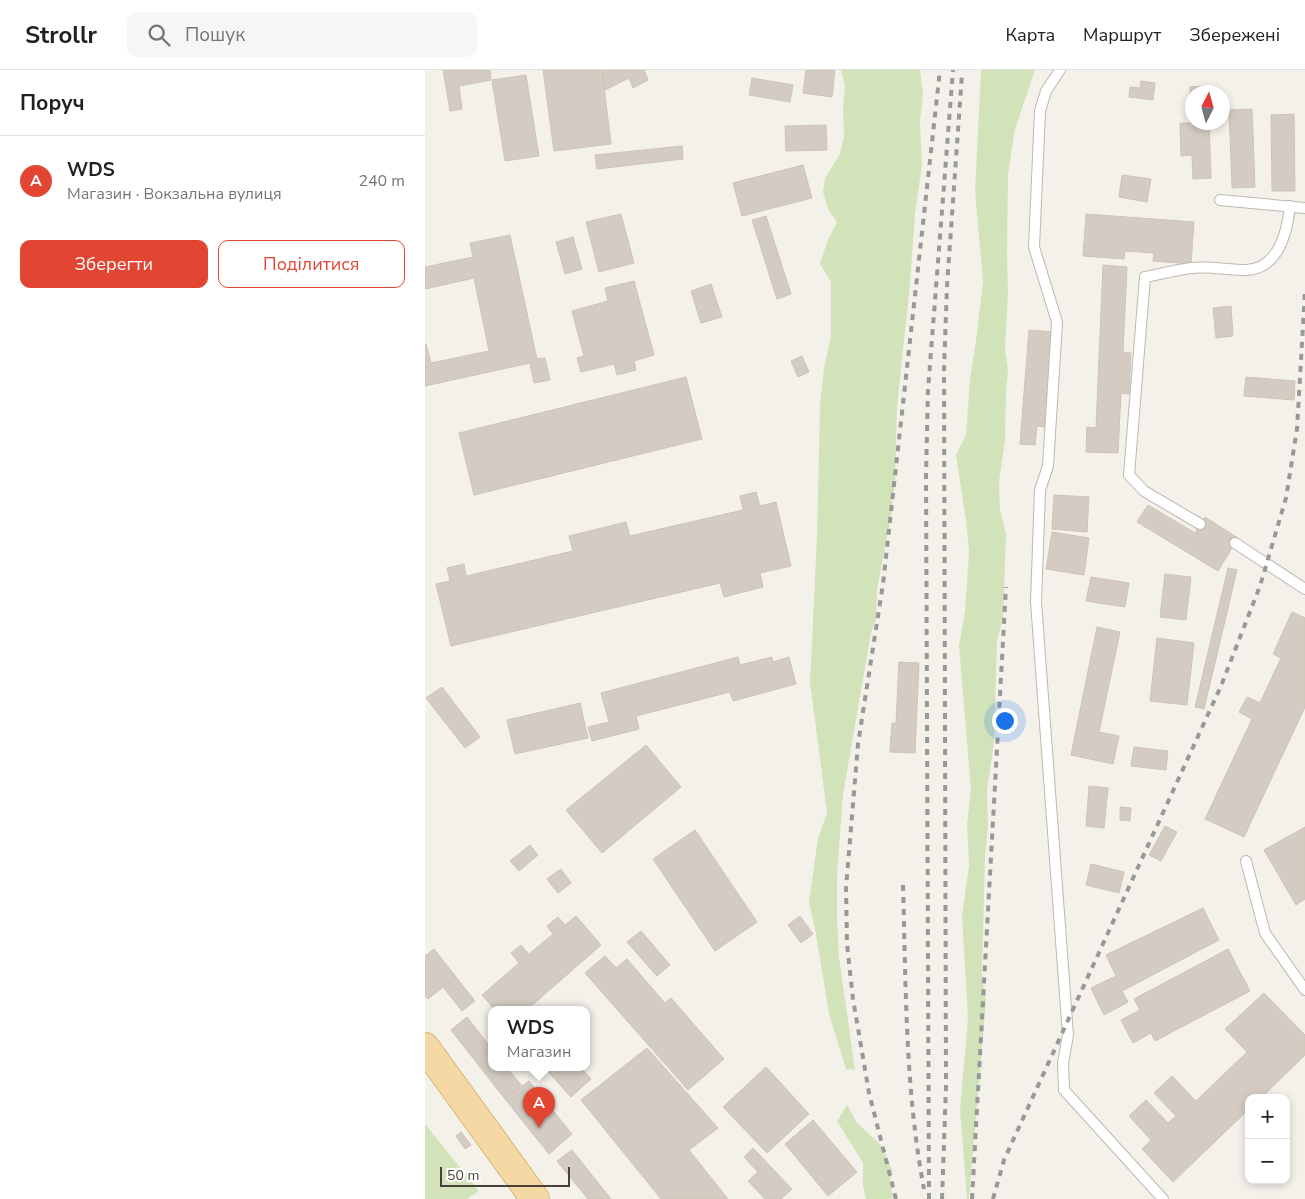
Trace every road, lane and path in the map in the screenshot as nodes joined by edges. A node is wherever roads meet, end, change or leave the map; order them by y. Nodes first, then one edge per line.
1 (1060, 70) edge
2 (1220, 200) dead end
3 (1290, 206) junction
4 (1305, 208) edge
5 (1200, 524) dead end
6 (1235, 543) dead end
7 (1305, 590) edge
8 (1246, 860) dead end
9 (1305, 990) edge
10 (425, 1048) edge
11 (535, 1199) edge
12 (1163, 1199) edge

1 - 12 lane
2 - 3 lane
3 - 4 lane
3 - 5 lane
6 - 7 lane
8 - 9 lane
10 - 11 main road

